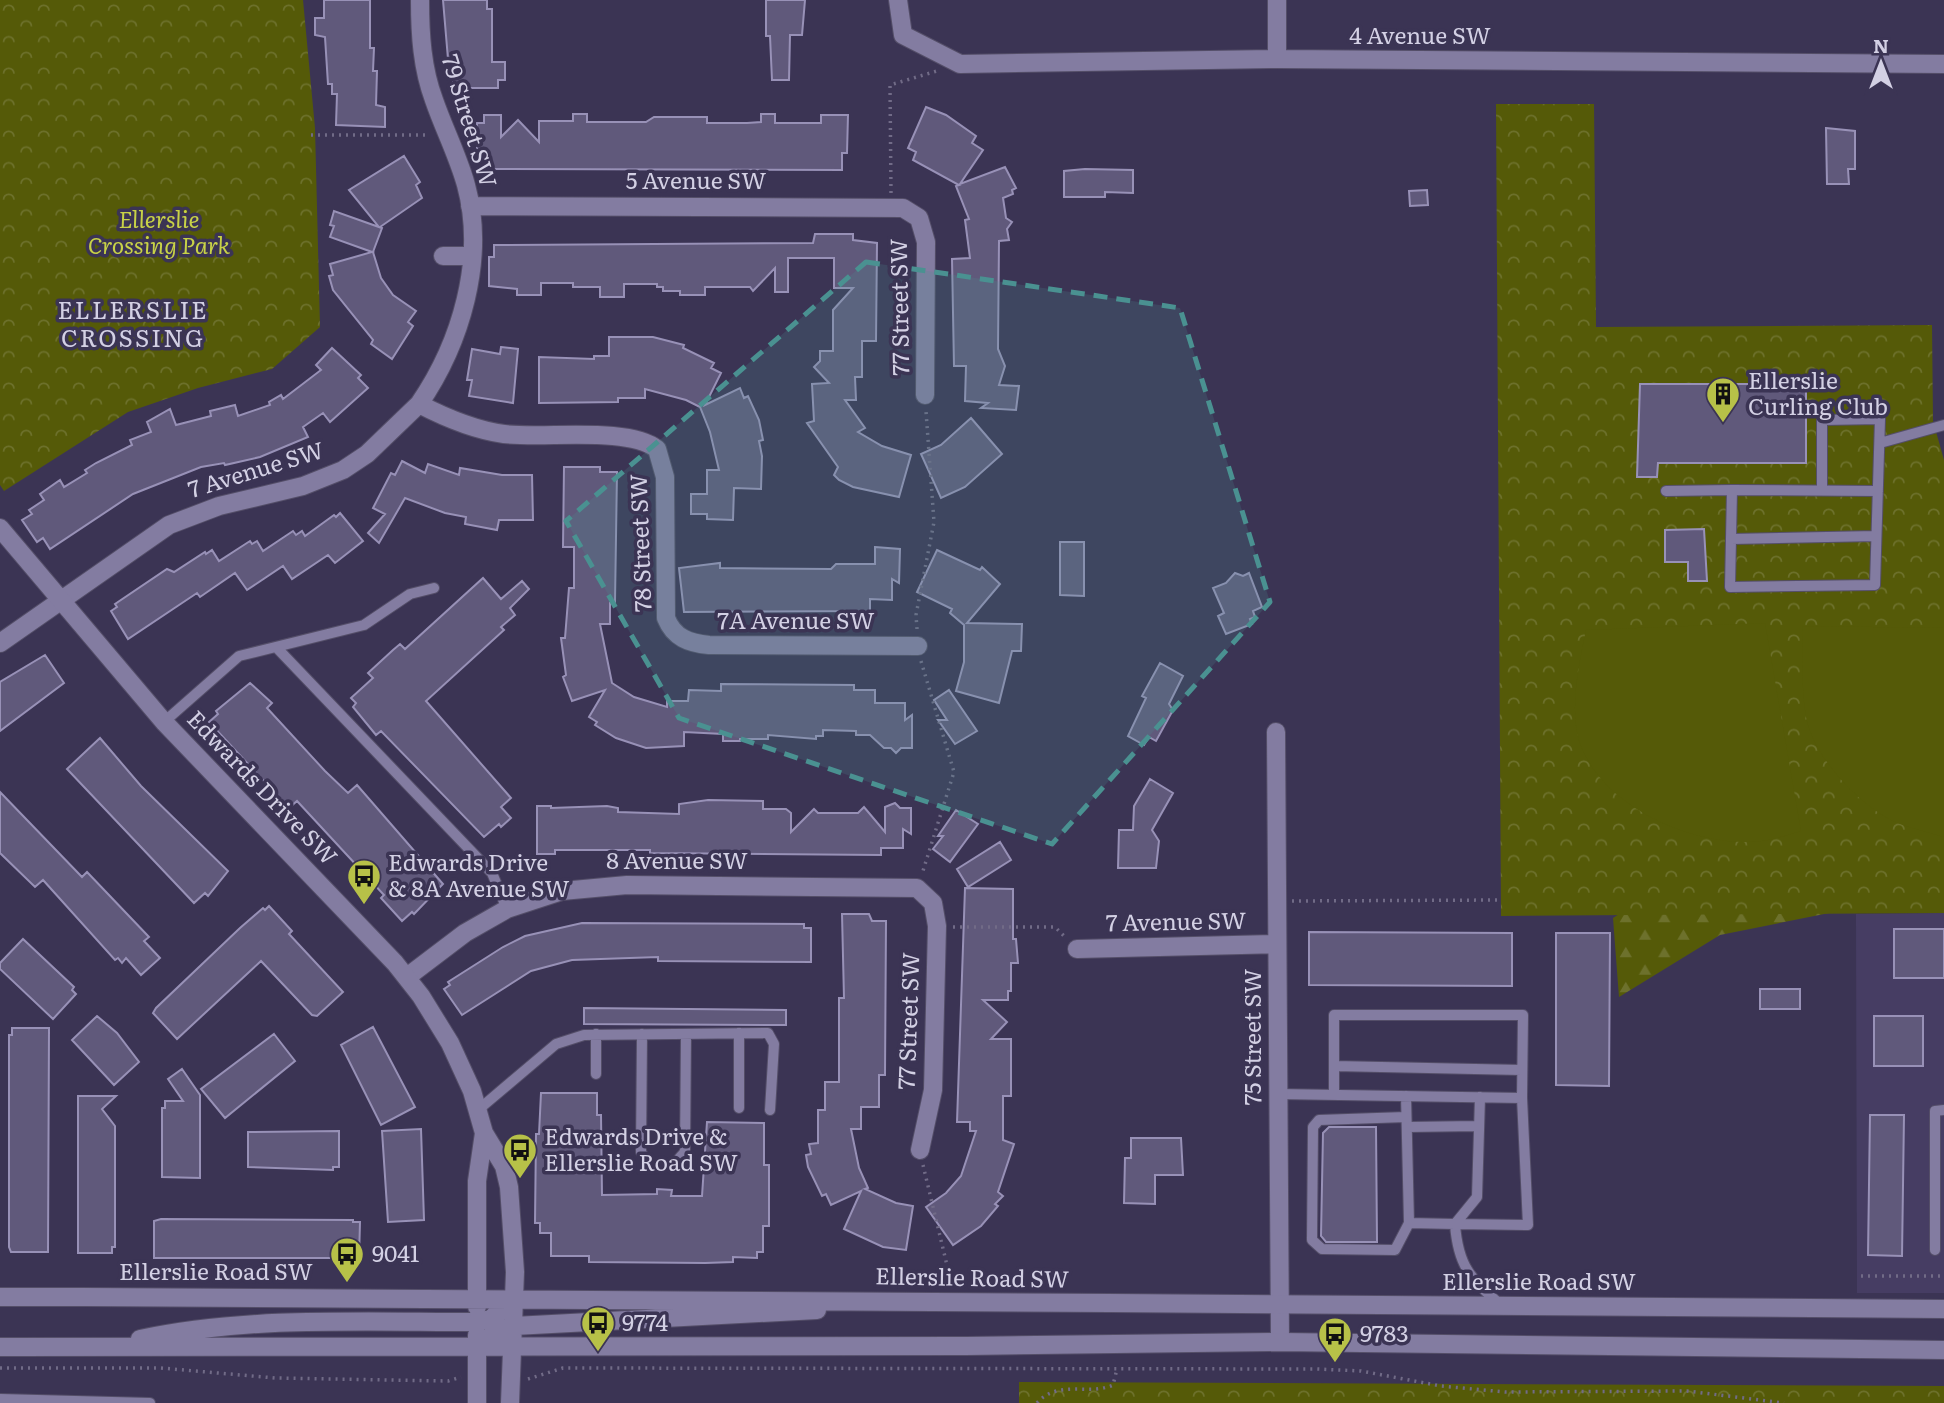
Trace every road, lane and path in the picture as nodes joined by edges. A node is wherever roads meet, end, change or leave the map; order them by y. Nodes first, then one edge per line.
1 (420, 0) edge
2 (898, 0) edge
3 (1277, 0) edge
4 (1277, 59) junction
5 (960, 64) junction
6 (1944, 64) edge
7 (311, 135) dead end
8 (448, 135) junction
9 (470, 206) junction
10 (891, 206) junction
11 (919, 218) joint
12 (443, 256) dead end
13 (471, 256) junction
14 (925, 395) joint
15 (419, 404) junction
16 (1944, 425) edge
17 (1880, 443) junction
18 (1732, 490) junction
19 (1822, 490) junction
20 (1666, 491) dead end
21 (1878, 491) junction
22 (0, 527) edge
23 (1876, 536) junction
24 (1731, 538) junction
25 (434, 588) dead end
26 (60, 600) junction
27 (676, 635) joint
28 (0, 643) edge
29 (918, 646) junction
30 (277, 648) junction
31 (164, 722) junction
32 (1276, 732) dead end
33 (922, 892) junction
34 (1501, 900) dead end
35 (1276, 902) junction
36 (507, 909) junction
37 (951, 927) dead end
38 (1277, 944) junction
39 (1077, 949) joint
40 (407, 977) junction
41 (739, 1033) junction
42 (596, 1034) junction
43 (642, 1034) junction
44 (686, 1034) junction
45 (1334, 1066) junction
46 (1522, 1070) junction
47 (596, 1074) dead end
48 (1278, 1094) junction
49 (1334, 1095) junction
50 (1406, 1096) junction
51 (1480, 1097) junction
52 (1522, 1098) junction
53 (739, 1108) dead end
54 (478, 1110) junction
55 (770, 1110) dead end
56 (1944, 1110) edge
57 (1407, 1122) junction
58 (1478, 1126) junction
59 (485, 1133) junction
60 (920, 1150) joint
61 (1939, 1197) edge
62 (1409, 1223) junction
63 (1455, 1224) junction
64 (1935, 1250) dead end
65 (1861, 1276) dead end
66 (1944, 1276) edge
67 (951, 1282) dead end
68 (477, 1296) junction
69 (514, 1296) junction
70 (0, 1297) edge
71 (864, 1302) junction
72 (1280, 1304) junction
73 (1503, 1306) junction
74 (1944, 1309) edge
75 (477, 1322) junction
76 (513, 1326) junction
77 (1280, 1342) junction
78 (477, 1346) junction
79 (0, 1347) edge
80 (102, 1347) junction
81 (513, 1347) junction
82 (1944, 1350) edge
83 (0, 1368) edge
84 (1117, 1368) junction
85 (456, 1377) dead end
86 (525, 1379) dead end
87 (0, 1399) edge
88 (150, 1403) edge
89 (477, 1403) edge
90 (509, 1403) edge
91 (1037, 1403) edge
92 (1784, 1403) edge

1 - 8 street, 79 Street SW
2 - 5 street, 4 Avenue SW
3 - 4 street
4 - 5 street, 4 Avenue SW
4 - 6 street, 4 Avenue SW
5 - 10 path
7 - 8 path
8 - 9 street, 79 Street SW
9 - 10 street, 5 Avenue SW
9 - 13 street, 79 Street SW
10 - 11 street, 5 Avenue SW
11 - 14 street, 77 Street SW
12 - 13 street
13 - 15 street, 79 Street SW
14 - 29 path
15 - 26 street, 7 Avenue SW
15 - 27 street, 78 Street SW
16 - 17 lane
17 - 19 lane
17 - 21 lane
18 - 19 lane
18 - 20 lane
18 - 24 lane
19 - 21 lane
21 - 23 lane
22 - 26 street, Edwards Drive SW
23 - 24 lane
23 - 24 lane
25 - 30 lane
26 - 28 street, 7 Avenue SW
26 - 31 street, Edwards Drive SW
27 - 29 street, 7A Avenue SW
29 - 33 path
30 - 31 lane
30 - 36 lane
31 - 40 street, Edwards Drive SW
32 - 35 street, 75 Street SW
33 - 36 street, 8 Avenue SW
33 - 60 street, 77 Street SW
34 - 35 path
35 - 38 street, 75 Street SW
36 - 40 street, 8 Avenue SW
37 - 39 path
38 - 39 street, 7 Avenue SW
38 - 48 street, 75 Street SW
40 - 54 street, Edwards Drive SW
41 - 44 lane
41 - 53 lane
41 - 55 lane
42 - 43 lane
42 - 47 lane
42 - 54 lane
43 - 44 lane
43 - 44 lane
45 - 46 lane
45 - 46 lane
45 - 49 lane
46 - 52 lane
48 - 49 lane
48 - 72 street, 75 Street SW
49 - 50 lane
50 - 51 lane
50 - 57 lane
51 - 52 lane
51 - 58 lane
52 - 63 lane
54 - 59 street, Edwards Drive SW
56 - 61 lane
57 - 58 lane
57 - 62 lane
57 - 62 lane
58 - 63 lane
59 - 68 street, Edwards Drive SW
59 - 69 street, Edwards Drive SW
60 - 67 path
61 - 64 lane
62 - 63 lane
63 - 73 lane
65 - 66 path
68 - 69 street, Ellerslie Road SW
68 - 70 street, Ellerslie Road SW
68 - 75 street, Edwards Drive SW
69 - 71 street, Ellerslie Road SW
69 - 75 street
69 - 76 street, Edwards Drive SW
71 - 72 street, Ellerslie Road SW
71 - 76 street
72 - 73 street, Ellerslie Road SW
72 - 77 street, 75 Street SW
73 - 74 street, Ellerslie Road SW
75 - 78 street, Edwards Drive SW
75 - 80 street
76 - 78 street
76 - 81 street, Edwards Drive SW
77 - 81 street
77 - 82 street
78 - 80 street
78 - 81 street
78 - 89 street, Edwards Drive SW
79 - 80 street
81 - 90 street, Edwards Drive SW
83 - 85 path
84 - 86 path
84 - 91 path
84 - 92 path
87 - 88 lane

